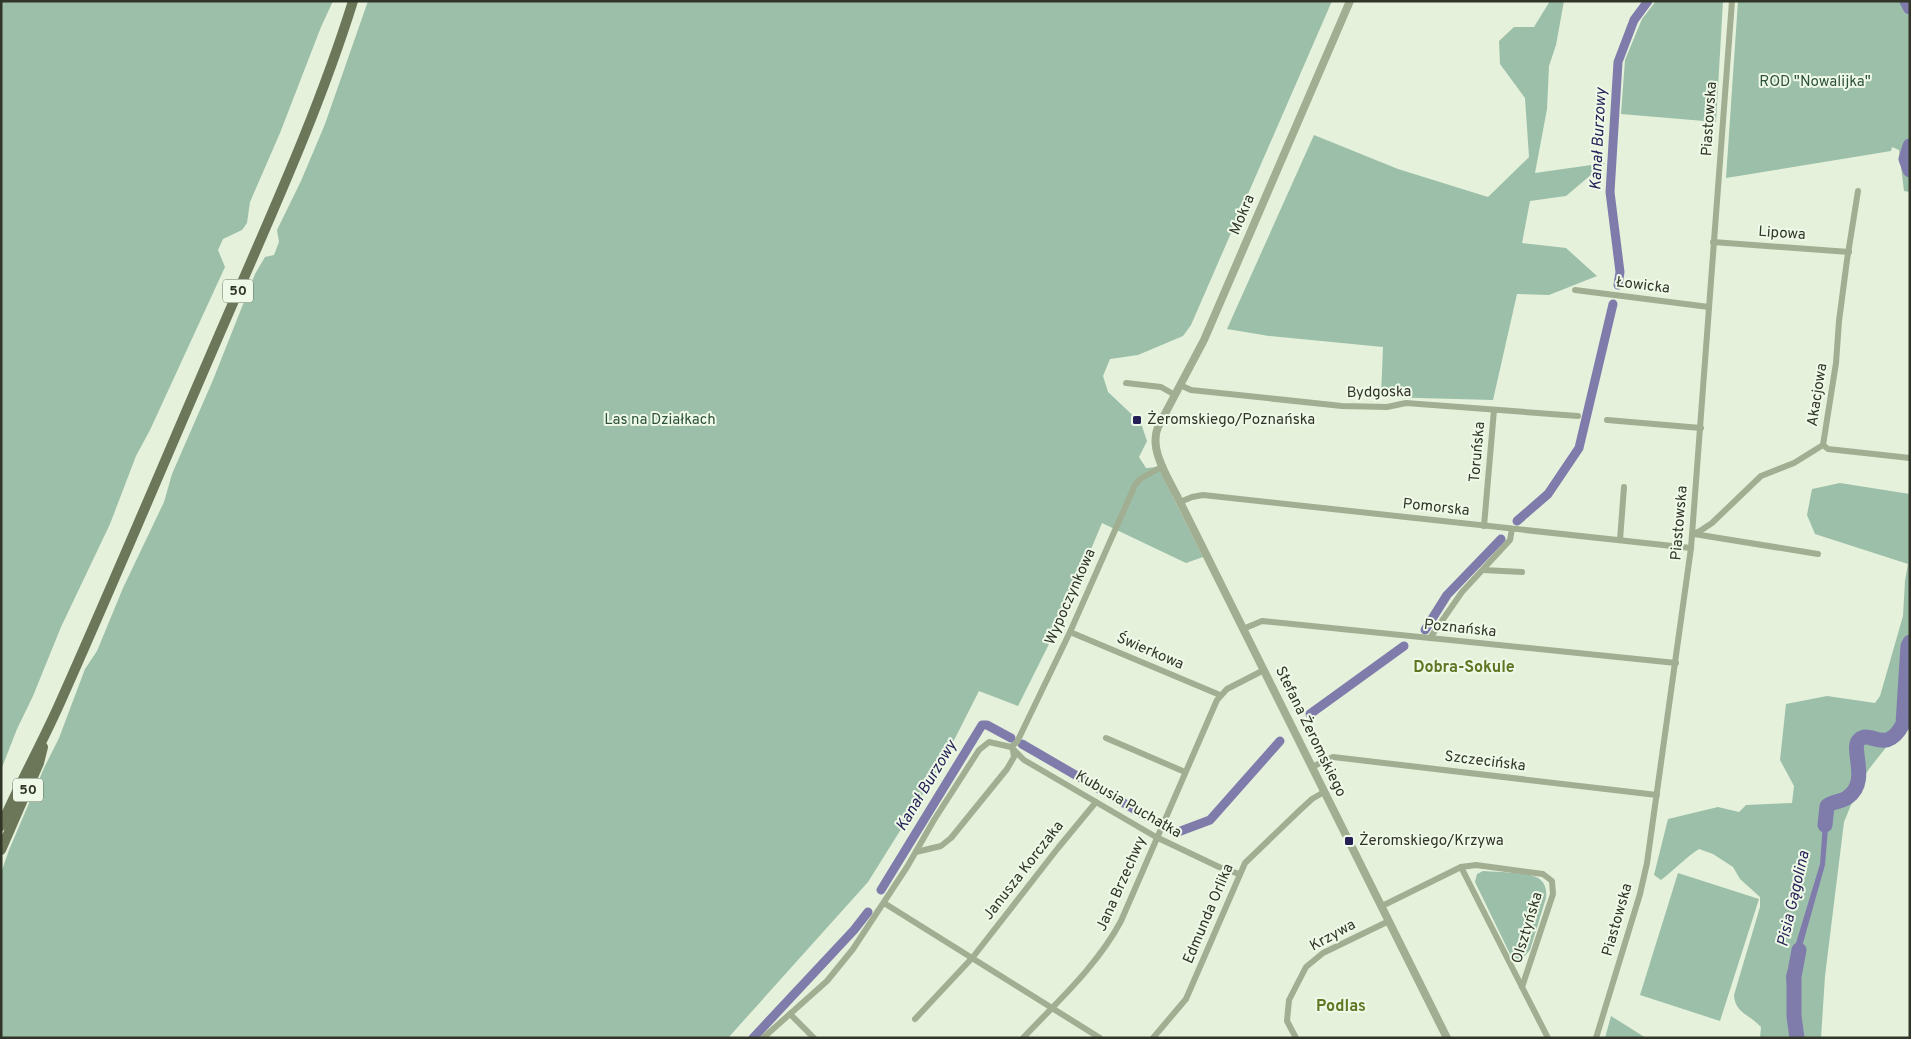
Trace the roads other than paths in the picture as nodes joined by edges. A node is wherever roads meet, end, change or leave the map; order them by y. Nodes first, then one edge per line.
1 (354, 1) edge
2 (1350, 1) edge
3 (1732, 1) edge
4 (1858, 191) dead end
5 (1713, 242) junction
6 (1849, 252) junction
7 (1575, 290) dead end
8 (1709, 307) junction
9 (1126, 383) dead end
10 (1180, 385) junction
11 (1175, 395) junction
12 (1494, 410) junction
13 (1578, 416) dead end
14 (1607, 420) dead end
15 (1700, 428) junction
16 (1155, 436) joint
17 (1823, 446) junction
18 (1910, 458) edge
19 (1163, 466) junction
20 (1624, 486) dead end
21 (1180, 502) junction
22 (1484, 526) junction
23 (1512, 529) junction
24 (1692, 534) junction
25 (1620, 540) junction
26 (1691, 548) junction
27 (1818, 554) dead end
28 (1483, 570) junction
29 (1522, 572) dead end
30 (1244, 629) junction
31 (1070, 632) junction
32 (1430, 638) junction
33 (1676, 664) junction
34 (1264, 670) junction
35 (1220, 695) junction
36 (49, 727) junction
37 (1106, 738) dead end
38 (1011, 746) junction
39 (1312, 767) junction
40 (1185, 772) junction
41 (1324, 792) junction
42 (1657, 794) junction
43 (1096, 802) junction
44 (1, 826) edge
45 (1156, 838) junction
46 (1, 850) edge
47 (916, 852) junction
48 (1461, 867) junction
49 (1239, 874) junction
50 (884, 903) junction
51 (1382, 906) junction
52 (1389, 921) junction
53 (973, 957) junction
54 (1522, 987) junction
55 (1052, 1007) junction
56 (790, 1014) junction
57 (914, 1019) dead end
58 (763, 1038) edge
59 (814, 1038) edge
60 (1023, 1038) edge
61 (1100, 1038) edge
62 (1153, 1038) edge
63 (1296, 1038) edge
64 (1447, 1038) edge
65 (1548, 1038) edge
66 (1596, 1038) edge

1 - 36 main road, 50
2 - 10 street, Mokra
3 - 5 street, Piastowska
4 - 6 street, Akacjowa
5 - 6 street, Lipowa
5 - 8 street, Piastowska
6 - 17 street, Akacjowa
7 - 8 street, Łowicka
8 - 15 street, Piastowska
9 - 11 street
10 - 11 street, Mokra
10 - 12 street, Bydgoska
11 - 16 street, Mokra
12 - 13 street, Bydgoska
12 - 22 street, Toruńska
14 - 15 street
15 - 24 street, Piastowska
16 - 19 street, Stefana Żeromskiego
17 - 18 street
17 - 24 street, Akacjowa
19 - 21 street, Stefana Żeromskiego
19 - 31 street, Wypoczynkowa
20 - 25 street
21 - 22 street, Pomorska
21 - 30 street, Stefana Żeromskiego
22 - 23 street, Pomorska
23 - 25 street, Pomorska
23 - 28 street
24 - 26 street, Piastowska
24 - 27 street
25 - 26 street, Pomorska
26 - 33 street, Piastowska
28 - 29 street
28 - 32 street
30 - 32 street, Poznańska
30 - 34 street, Stefana Żeromskiego
31 - 35 street, Świerkowa
31 - 38 street, Wypoczynkowa
32 - 33 street, Poznańska
33 - 42 street, Piastowska
34 - 35 street
34 - 39 street, Stefana Żeromskiego
35 - 40 street, Jana Brzechwy
36 - 44 main road, 50
36 - 46 main road, 50
37 - 40 street
38 - 43 street, Kubusia Puchatka
38 - 47 street, Wypoczynkowa
38 - 47 street
39 - 41 street, Stefana Żeromskiego
39 - 42 street, Szczecińska
40 - 45 street, Jana Brzechwy
41 - 49 street, Edmunda Orlika
41 - 51 street, Stefana Żeromskiego
42 - 66 street, Piastowska
43 - 45 street, Kubusia Puchatka
43 - 53 street, Janusza Korczaka
45 - 49 street, Kubusia Puchatka
45 - 55 street, Jana Brzechwy
47 - 50 street
48 - 51 street, Olsztyńska
48 - 54 street, Olsztyńska
48 - 54 street, Olsztyńska
49 - 62 street, Edmunda Orlika
50 - 53 street
50 - 56 street
51 - 52 street, Stefana Żeromskiego
52 - 63 street, Krzywa
52 - 64 street, Stefana Żeromskiego
53 - 55 street
53 - 57 street, Janusza Korczaka
54 - 65 street, Olsztyńska
55 - 60 street, Jana Brzechwy
55 - 61 street
56 - 58 street
56 - 59 street

